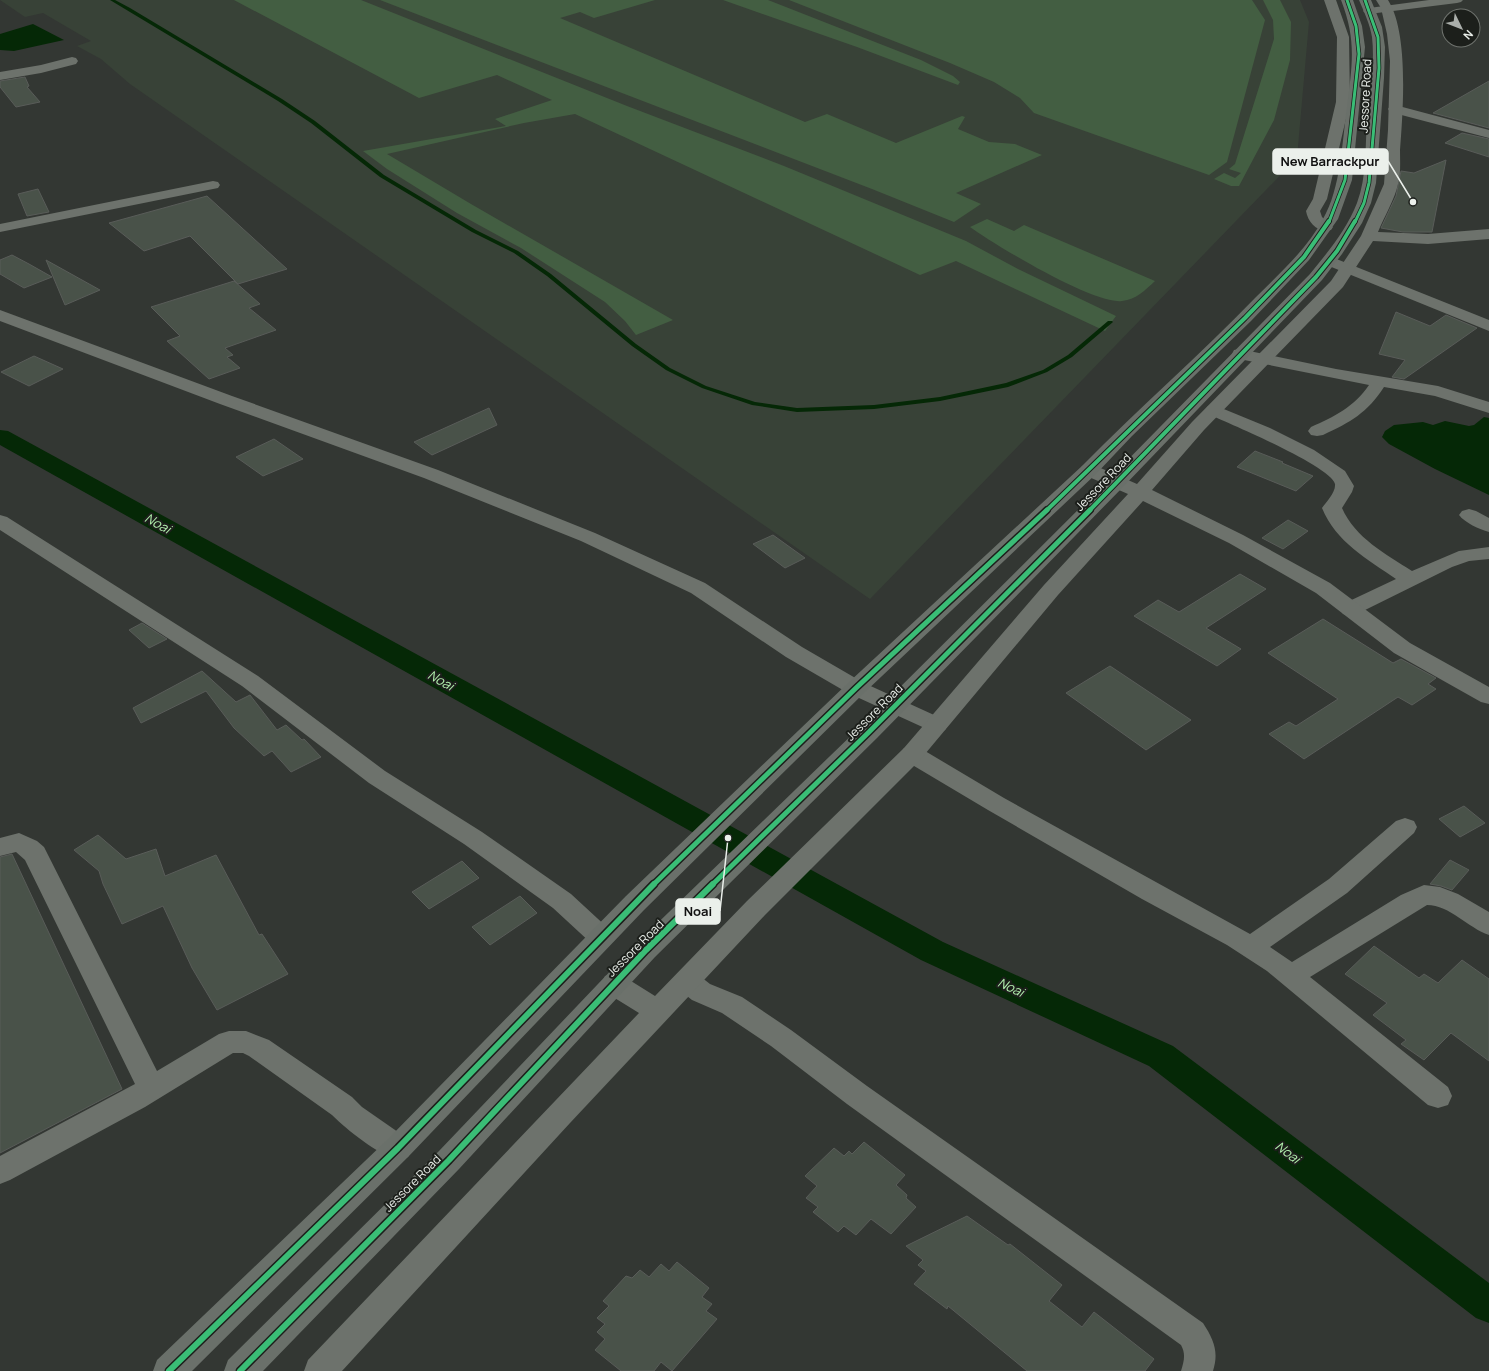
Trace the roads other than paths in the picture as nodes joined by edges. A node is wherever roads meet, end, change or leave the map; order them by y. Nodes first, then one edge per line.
1 (1330, 0) edge
2 (1347, 0) edge
3 (1457, 0) edge
4 (1384, 4) edge
5 (1367, 6) edge
6 (72, 61) dead end
7 (0, 76) edge
8 (1395, 109) junction
9 (1489, 134) edge
10 (213, 185) dead end
11 (1326, 227) junction
12 (0, 228) edge
13 (1489, 234) edge
14 (1369, 236) junction
15 (1329, 261) junction
16 (1348, 268) junction
17 (0, 315) edge
18 (1489, 326) edge
19 (1240, 354) junction
20 (1265, 358) junction
21 (1379, 382) junction
22 (1489, 408) edge
23 (1214, 410) junction
24 (1317, 431) dead end
25 (1089, 470) junction
26 (1116, 483) junction
27 (1140, 492) junction
28 (1469, 514) dead end
29 (0, 521) edge
30 (1489, 526) edge
31 (1489, 553) edge
32 (1411, 580) junction
33 (1350, 609) junction
34 (856, 688) junction
35 (1489, 697) edge
36 (896, 705) junction
37 (936, 725) junction
38 (912, 754) junction
39 (1405, 827) dead end
40 (0, 847) edge
41 (1489, 925) edge
42 (601, 937) junction
43 (1250, 947) junction
44 (1290, 976) junction
45 (687, 981) junction
46 (614, 984) junction
47 (658, 1011) junction
48 (151, 1088) junction
49 (1438, 1096) dead end
50 (398, 1148) junction
51 (0, 1171) edge
52 (168, 1371) edge
53 (240, 1371) edge
54 (320, 1371) edge
55 (1197, 1371) edge

1 - 11 street
2 - 11 highway
3 - 4 street
4 - 5 street
4 - 8 street
5 - 15 highway, Jessore Road
6 - 7 street
8 - 9 street
8 - 14 street
10 - 12 street
11 - 25 highway
13 - 14 street
14 - 16 street
15 - 16 street
15 - 19 highway, Jessore Road
16 - 18 street
16 - 20 street
17 - 34 street
19 - 20 street
19 - 26 highway, Jessore Road
20 - 21 street
20 - 23 street
21 - 22 street
21 - 24 street
23 - 27 street
23 - 32 street
25 - 26 street
25 - 34 highway
26 - 27 street
26 - 36 highway, Jessore Road
27 - 33 street
27 - 37 street
28 - 30 street
29 - 42 street
31 - 32 street
32 - 33 street
33 - 35 street
34 - 36 street
34 - 42 highway
36 - 37 street
36 - 46 highway, Jessore Road
37 - 38 street
38 - 43 street
38 - 45 street
39 - 43 street
40 - 48 street
41 - 44 street
42 - 50 highway
43 - 44 street
44 - 49 street
45 - 47 street
45 - 55 street
46 - 47 street
46 - 53 highway, Jessore Road
47 - 54 street
48 - 50 street
48 - 51 street
50 - 52 highway

